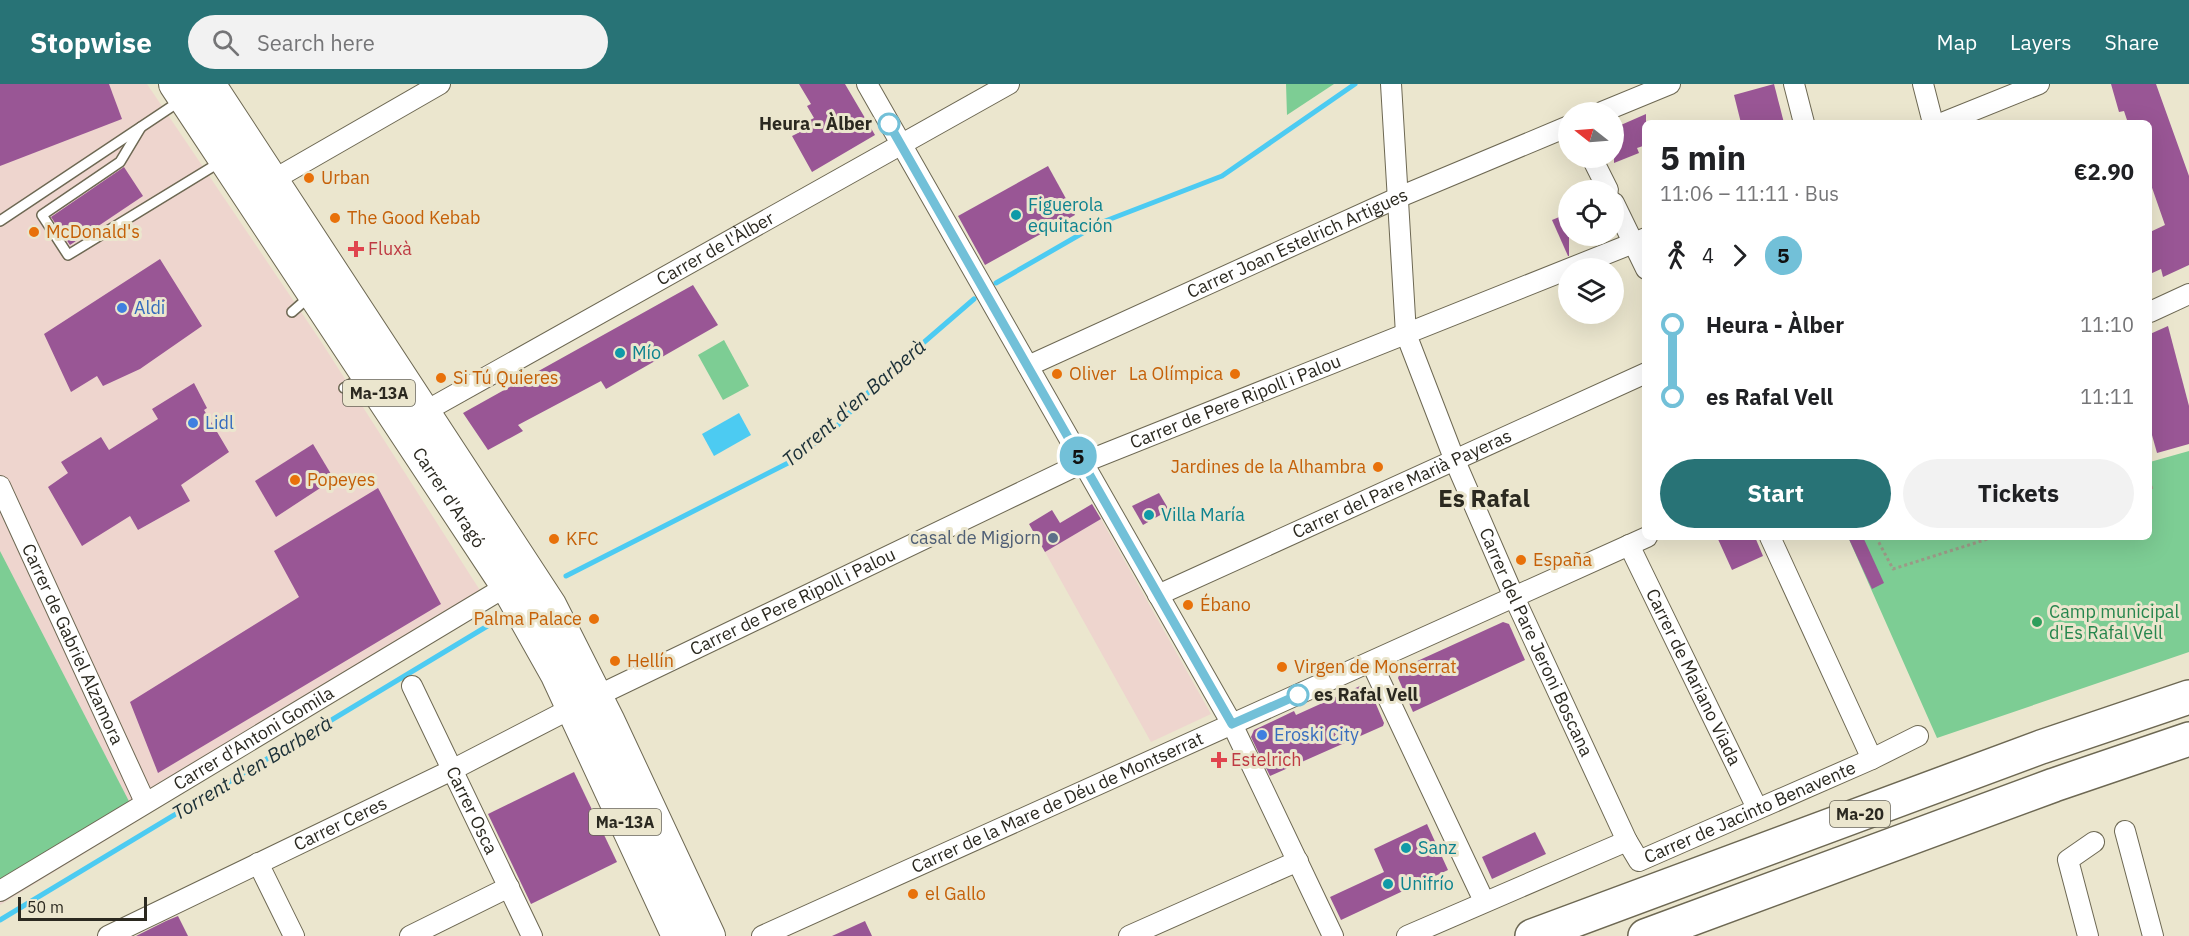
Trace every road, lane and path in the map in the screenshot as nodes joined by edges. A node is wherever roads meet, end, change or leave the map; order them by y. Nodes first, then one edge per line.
1 (440, 84) edge
2 (867, 84) edge
3 (1009, 84) edge
4 (1391, 84) edge
5 (1670, 84) edge
6 (1794, 84) edge
7 (1923, 84) edge
8 (2039, 84) edge
9 (189, 89) edge
10 (1624, 103) edge
11 (1803, 120) edge
12 (1932, 120) edge
13 (1949, 120) edge
14 (141, 127) junction
15 (1558, 131) edge
16 (901, 145) junction
17 (225, 159) junction
18 (273, 180) junction
19 (1397, 198) junction
20 (259, 211) junction
21 (1624, 218) edge
22 (0, 221) edge
23 (1639, 240) edge
24 (2189, 294) edge
25 (2152, 311) edge
26 (1406, 334) junction
27 (1028, 366) junction
28 (1642, 376) edge
29 (409, 414) junction
30 (1455, 461) junction
31 (1082, 464) junction
32 (0, 486) edge
33 (1642, 539) edge
34 (1771, 540) edge
35 (1878, 540) edge
36 (1985, 540) edge
37 (1629, 545) junction
38 (507, 586) junction
39 (1158, 595) junction
40 (1514, 597) junction
41 (1371, 662) junction
42 (412, 686) dead end
43 (2189, 698) edge
44 (584, 702) junction
45 (1232, 724) junction
46 (1918, 736) dead end
47 (2189, 739) edge
48 (1872, 759) junction
49 (452, 770) junction
50 (145, 802) junction
51 (1757, 808) junction
52 (2126, 831) dead end
53 (1627, 841) junction
54 (2094, 842) dead end
55 (1298, 861) junction
56 (258, 863) junction
57 (508, 887) junction
58 (0, 891) edge
59 (1484, 901) junction
60 (775, 934) edge
61 (108, 936) edge
62 (294, 936) edge
63 (410, 936) edge
64 (532, 936) edge
65 (678, 936) edge
66 (709, 936) edge
67 (1129, 936) edge
68 (1333, 936) edge
69 (1407, 936) edge
70 (1532, 936) edge
71 (1645, 936) edge
72 (2088, 936) edge
73 (2153, 936) edge

1 - 18 street
2 - 16 street
3 - 16 street, Carrer de l'Àlber
4 - 19 street, Carrer del Pare Jeroni Boscana
5 - 10 street
6 - 11 street
7 - 12 street
8 - 13 street
9 - 14 lane
9 - 17 main road, Carrer d'Aragó / Ma-13A
9 - 18 main road, Carrer d'Aragó / Ma-13A
14 - 17 lane
14 - 22 lane
15 - 19 street, Carrer Joan Estelrich Artigues
16 - 27 street
16 - 29 street, Carrer de l'Àlber
17 - 20 main road, Carrer d'Aragó / Ma-13A
18 - 20 main road
18 - 29 main road, Carrer d'Aragó / Ma-13A
19 - 26 street, Carrer del Pare Jeroni Boscana
19 - 27 street, Carrer Joan Estelrich Artigues
20 - 29 main road, Carrer d'Aragó / Ma-13A
21 - 23 street
23 - 26 street, Carrer de Pere Ripoll i Palou
24 - 25 street
26 - 30 street, Carrer del Pare Jeroni Boscana
26 - 31 street, Carrer de Pere Ripoll i Palou
27 - 31 street
28 - 30 street, Carrer del Pare Marià Payeras
29 - 38 main road, Carrer d'Aragó / Ma-13A
29 - 44 main road, Carrer d'Aragó / Ma-13A
30 - 39 street, Carrer del Pare Marià Payeras
30 - 40 street, Carrer del Pare Jeroni Boscana
31 - 39 street
31 - 44 street, Carrer de Pere Ripoll i Palou
32 - 50 street, Carrer de Gabriel Alzamora
33 - 37 street, Carrer de la Mare de Déu de Montserrat
34 - 48 street
35 - 36 path
37 - 40 street, Carrer de la Mare de Déu de Montserrat
37 - 51 street, Carrer de Mariano Viada
38 - 44 main road, Carrer d'Aragó / Ma-13A
38 - 50 street, Carrer d'Antoni Gomila
39 - 45 street
40 - 41 street, Carrer de la Mare de Déu de Montserrat
40 - 53 street, Carrer del Pare Jeroni Boscana
41 - 45 street, Carrer de la Mare de Déu de Montserrat
41 - 59 street
42 - 49 street, Carrer Osca
43 - 70 highway, Ma-20
44 - 49 street, Carrer Ceres
44 - 65 main road, Carrer d'Aragó / Ma-13A
44 - 66 main road, Carrer d'Aragó / Ma-13A
45 - 55 street
45 - 60 street, Carrer de la Mare de Déu de Montserrat
46 - 48 street, Carrer de Jacinto Benavente
47 - 71 highway, Ma-20
48 - 51 street, Carrer de Jacinto Benavente
49 - 56 street, Carrer Ceres
49 - 57 street, Carrer Osca
50 - 58 street, Carrer d'Antoni Gomila
51 - 53 street, Carrer de Jacinto Benavente
52 - 73 street
53 - 59 street, Carrer de Jacinto Benavente
54 - 72 street
55 - 67 street
55 - 68 street
56 - 61 street, Carrer Ceres
56 - 62 street
57 - 63 street
57 - 64 street, Carrer Osca
59 - 69 street, Carrer de Jacinto Benavente

